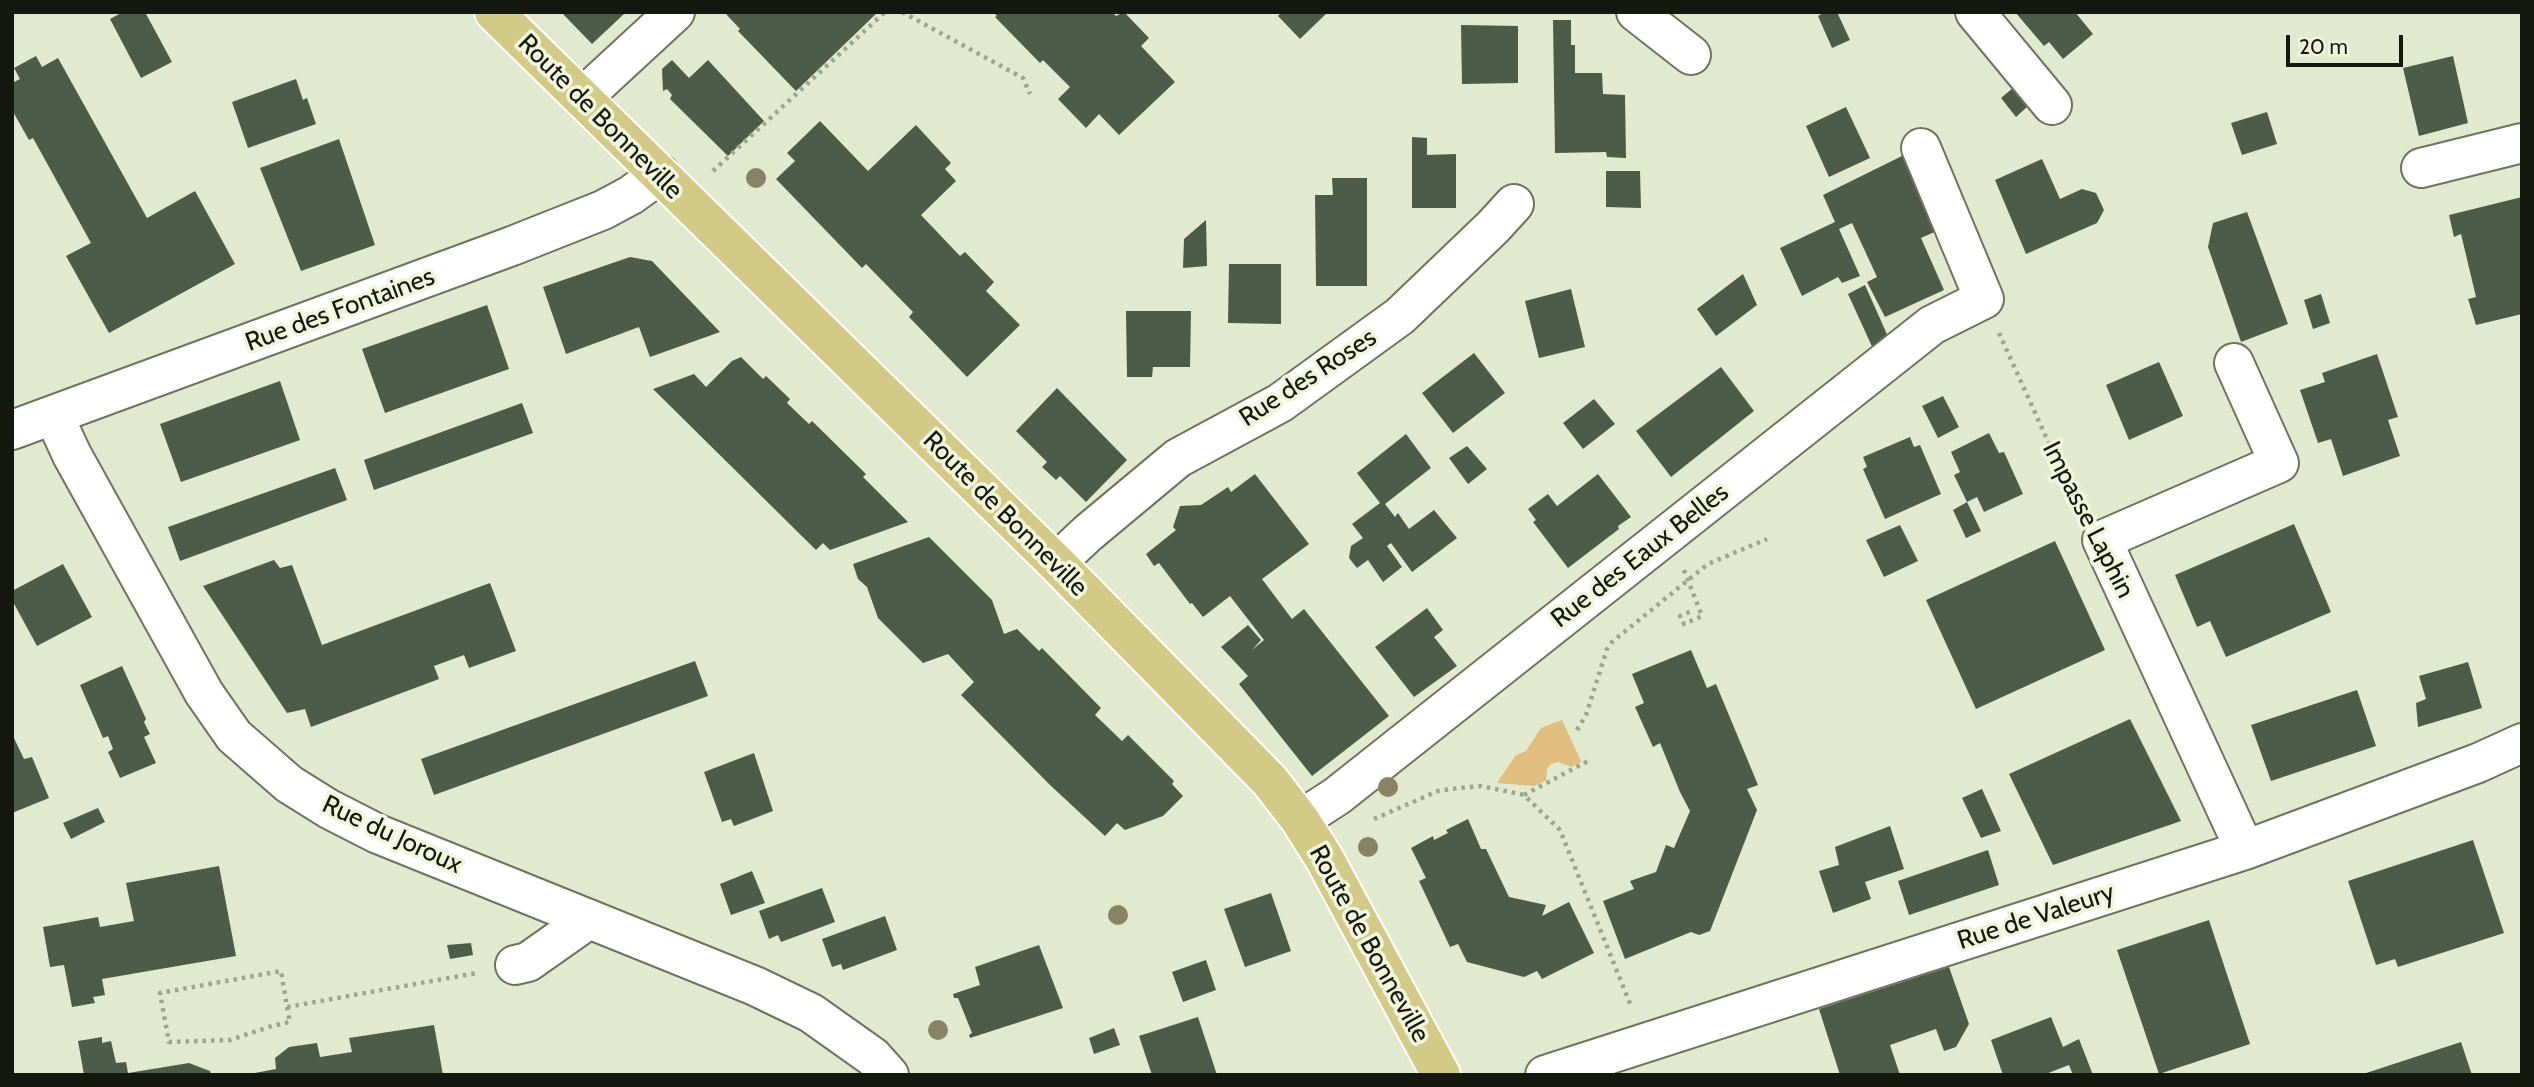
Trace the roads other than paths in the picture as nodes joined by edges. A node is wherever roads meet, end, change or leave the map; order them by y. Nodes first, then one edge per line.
1 (494, 12) edge
2 (675, 12) edge
3 (1636, 12) edge
4 (1975, 12) edge
5 (1691, 55) dead end
6 (583, 97) junction
7 (2052, 105) dead end
8 (2522, 143) edge
9 (1921, 148) dead end
10 (2421, 168) dead end
11 (671, 187) junction
12 (1514, 204) dead end
13 (2234, 363) dead end
14 (54, 416) junction
15 (12, 430) edge
16 (1056, 563) junction
17 (2522, 743) edge
18 (1300, 820) junction
19 (2245, 850) junction
20 (589, 919) junction
21 (515, 965) road end
22 (889, 1075) edge
23 (1441, 1075) edge
24 (1545, 1075) edge

1 - 6 main road, Route de Bonneville
2 - 6 street
3 - 5 street
4 - 7 street
6 - 11 main road, Route de Bonneville
8 - 10 street
9 - 18 street, Rue des Eaux Belles
11 - 14 street, Rue des Fontaines
11 - 16 main road, Route de Bonneville
12 - 16 street, Rue des Roses
13 - 19 street, Impasse Laphin
14 - 15 street, Rue des Fontaines
14 - 20 street, Rue du Joroux
16 - 18 main road, Route de Bonneville
17 - 19 street, Rue de Valeury
18 - 23 main road, Route de Bonneville
19 - 24 street, Rue de Valeury
20 - 21 street
20 - 22 street, Rue du Joroux

